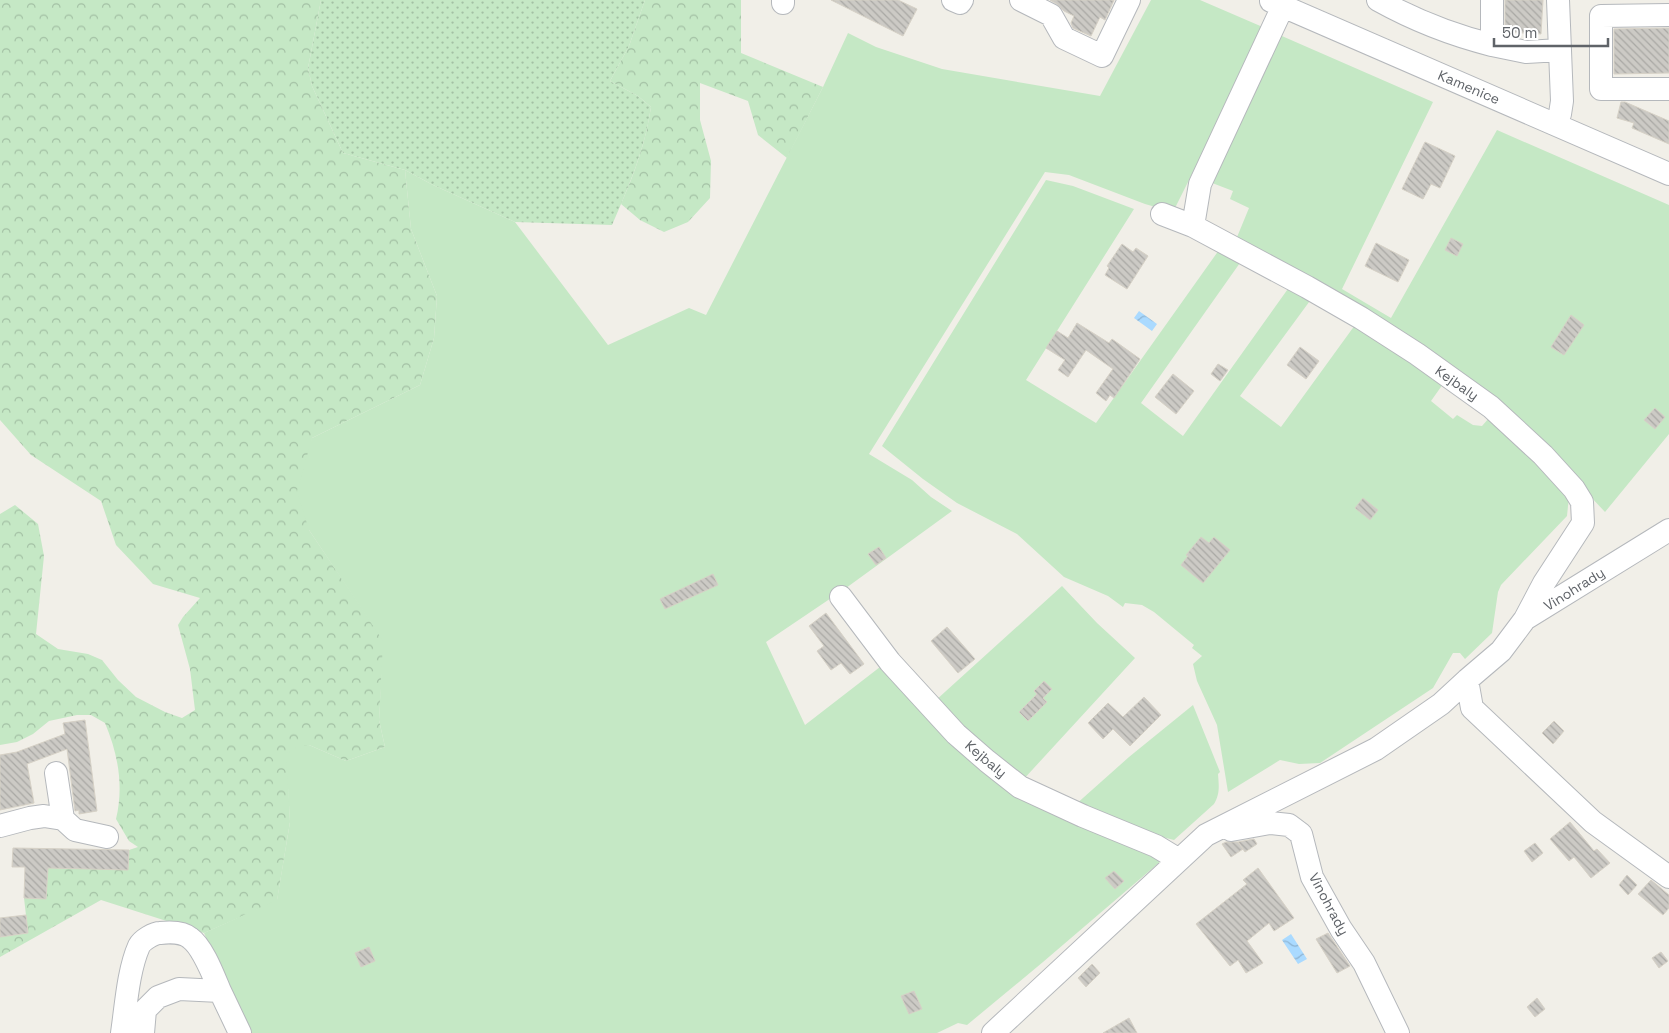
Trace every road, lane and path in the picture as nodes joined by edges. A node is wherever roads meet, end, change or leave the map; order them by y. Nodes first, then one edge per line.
1 (953, 0) edge
2 (962, 0) edge
3 (1022, 0) edge
4 (1129, 0) edge
5 (1378, 0) edge
6 (1492, 0) edge
7 (1558, 0) edge
8 (1276, 3) edge
9 (1669, 15) edge
10 (1492, 45) junction
11 (1560, 50) junction
12 (1669, 89) edge
13 (1555, 124) junction
14 (1669, 174) edge
15 (1162, 214) dead end
16 (1193, 226) junction
17 (1669, 530) edge
18 (841, 597) dead end
19 (1525, 619) junction
20 (1467, 680) junction
21 (56, 773) dead end
22 (63, 819) junction
23 (0, 826) edge
24 (1206, 835) junction
25 (107, 837) dead end
26 (1178, 860) junction
27 (1669, 877) edge
28 (220, 991) junction
29 (122, 1033) edge
30 (143, 1033) edge
31 (240, 1033) edge
32 (993, 1033) edge
33 (1398, 1033) edge

1 - 2 street
3 - 4 street
5 - 10 street
6 - 10 street
7 - 11 street
8 - 13 street, Kamenice
8 - 16 street
9 - 12 street
10 - 11 street
11 - 13 street
13 - 14 street, Kamenice
15 - 16 street, Kejbaly
16 - 19 street, Kejbaly
17 - 19 street, Vinohrady
18 - 26 street, Kejbaly
19 - 20 street, Vinohrady
20 - 24 street, Vinohrady
20 - 27 street
21 - 22 street
22 - 23 street
22 - 25 street
24 - 26 street, Vinohrady
24 - 33 street, Vinohrady
26 - 32 street, Vinohrady
28 - 29 street
28 - 30 street
28 - 31 street

